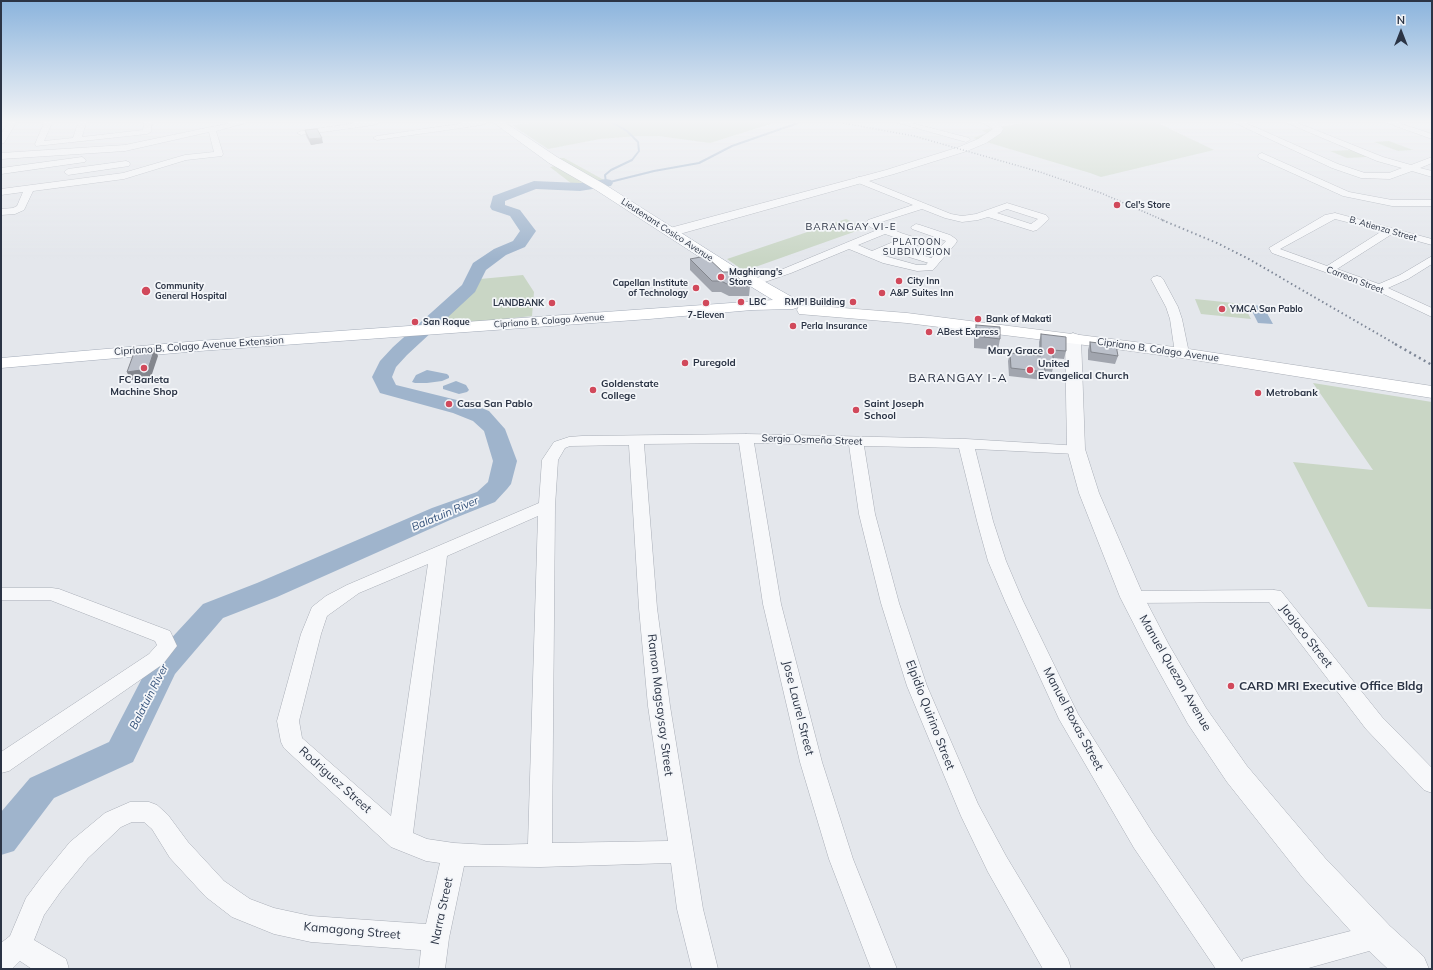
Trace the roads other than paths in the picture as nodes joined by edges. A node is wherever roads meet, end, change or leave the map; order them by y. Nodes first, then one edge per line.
1 (24, 168) edge
2 (78, 168) edge
3 (125, 168) edge
4 (138, 168) edge
5 (567, 168) edge
6 (897, 168) edge
7 (1287, 168) edge
8 (1342, 168) edge
9 (1410, 168) edge
10 (1411, 168) edge
11 (1, 171) edge
12 (56, 174) dead end
13 (1432, 174) edge
14 (124, 176) junction
15 (859, 180) junction
16 (29, 188) junction
17 (1, 192) edge
18 (1432, 202) edge
19 (921, 206) junction
20 (1, 212) edge
21 (989, 214) dead end
22 (930, 220) dead end
23 (916, 227) junction
24 (885, 230) junction
25 (1390, 231) junction
26 (671, 232) junction
27 (897, 235) junction
28 (909, 239) junction
29 (1432, 242) edge
30 (848, 245) junction
31 (889, 248) junction
32 (943, 250) junction
33 (1276, 251) joint
34 (872, 255) junction
35 (1432, 259) edge
36 (935, 262) junction
37 (1328, 270) junction
38 (734, 273) junction
39 (1157, 279) dead end
40 (755, 282) junction
41 (1379, 288) junction
42 (788, 307) junction
43 (1432, 313) edge
44 (398, 332) joint
45 (1073, 338) junction
46 (1182, 353) junction
47 (1, 363) edge
48 (1432, 392) edge
49 (746, 438) junction
50 (636, 439) junction
51 (856, 441) junction
52 (966, 444) junction
53 (1076, 449) junction
54 (547, 506) junction
55 (438, 554) junction
56 (1, 594) edge
57 (1132, 597) junction
58 (1, 764) edge
59 (1432, 783) edge
60 (400, 839) junction
61 (681, 852) junction
62 (454, 854) junction
63 (540, 856) junction
64 (1378, 936) junction
65 (436, 938) junction
66 (10, 953) edge
67 (56, 969) edge
68 (432, 969) edge
69 (705, 969) edge
70 (884, 969) edge
71 (1058, 969) edge
72 (1232, 969) edge
73 (1253, 969) edge
74 (1412, 969) edge

1 - 11 street
2 - 12 street
3 - 14 street
4 - 14 street
5 - 26 main road, Lieutenant Cosico Avenue
6 - 15 street
7 - 18 street
8 - 9 street
10 - 13 street
14 - 16 street
15 - 19 street
15 - 26 street
16 - 17 street
16 - 20 street
19 - 21 street
19 - 24 street
22 - 23 street
23 - 27 street
23 - 32 street
24 - 27 street
24 - 30 street
25 - 29 street, B. Atienza Street
25 - 33 street, B. Atienza Street
25 - 37 street
26 - 38 main road, Lieutenant Cosico Avenue
27 - 28 street
28 - 31 street
28 - 32 street
30 - 34 street
30 - 40 street
31 - 34 street
31 - 36 street
32 - 36 street
33 - 37 street, Carreon Street
34 - 36 street
35 - 41 street
37 - 41 street, Carreon Street
38 - 40 main road, Lieutenant Cosico Avenue
38 - 42 main road, Lieutenant Cosico Avenue
39 - 46 street
40 - 42 main road, Lieutenant Cosico Avenue
41 - 43 street, Carreon Street
42 - 44 main road, Cipriano B. Colago Avenue
42 - 45 main road, Cipriano B. Colago Avenue
44 - 47 main road, Cipriano B. Colago Avenue Extension
45 - 46 main road, Cipriano B. Colago Avenue
45 - 53 street, Manuel Quezon Avenue
46 - 48 main road, Cipriano B. Colago Avenue
49 - 50 street, Sergio Osmeña Street
49 - 51 street, Sergio Osmeña Street
49 - 70 street, Jose Laurel Street
50 - 54 street, Sergio Osmeña Street
50 - 61 street, Ramon Magsaysay Street
51 - 52 street, Sergio Osmeña Street
51 - 71 street, Elpidio Quirino Street
52 - 53 street, Sergio Osmeña Street
52 - 72 street, Manuel Roxas Street
53 - 57 street, Manuel Quezon Avenue
54 - 55 street, Rodriguez Street
54 - 63 street
55 - 60 street
55 - 60 street, Rodriguez Street
56 - 58 street
57 - 59 street, Jaojoco Street
57 - 64 street, Manuel Quezon Avenue
60 - 62 street, Rodriguez Street
61 - 63 street, Rodriguez Street
61 - 69 street, Ramon Magsaysay Street
62 - 63 street, Rodriguez Street
62 - 65 street, Narra Street
64 - 73 street
64 - 74 street, Manuel Quezon Avenue
65 - 66 street, Kamagong Street
65 - 68 street, Narra Street
66 - 67 street

